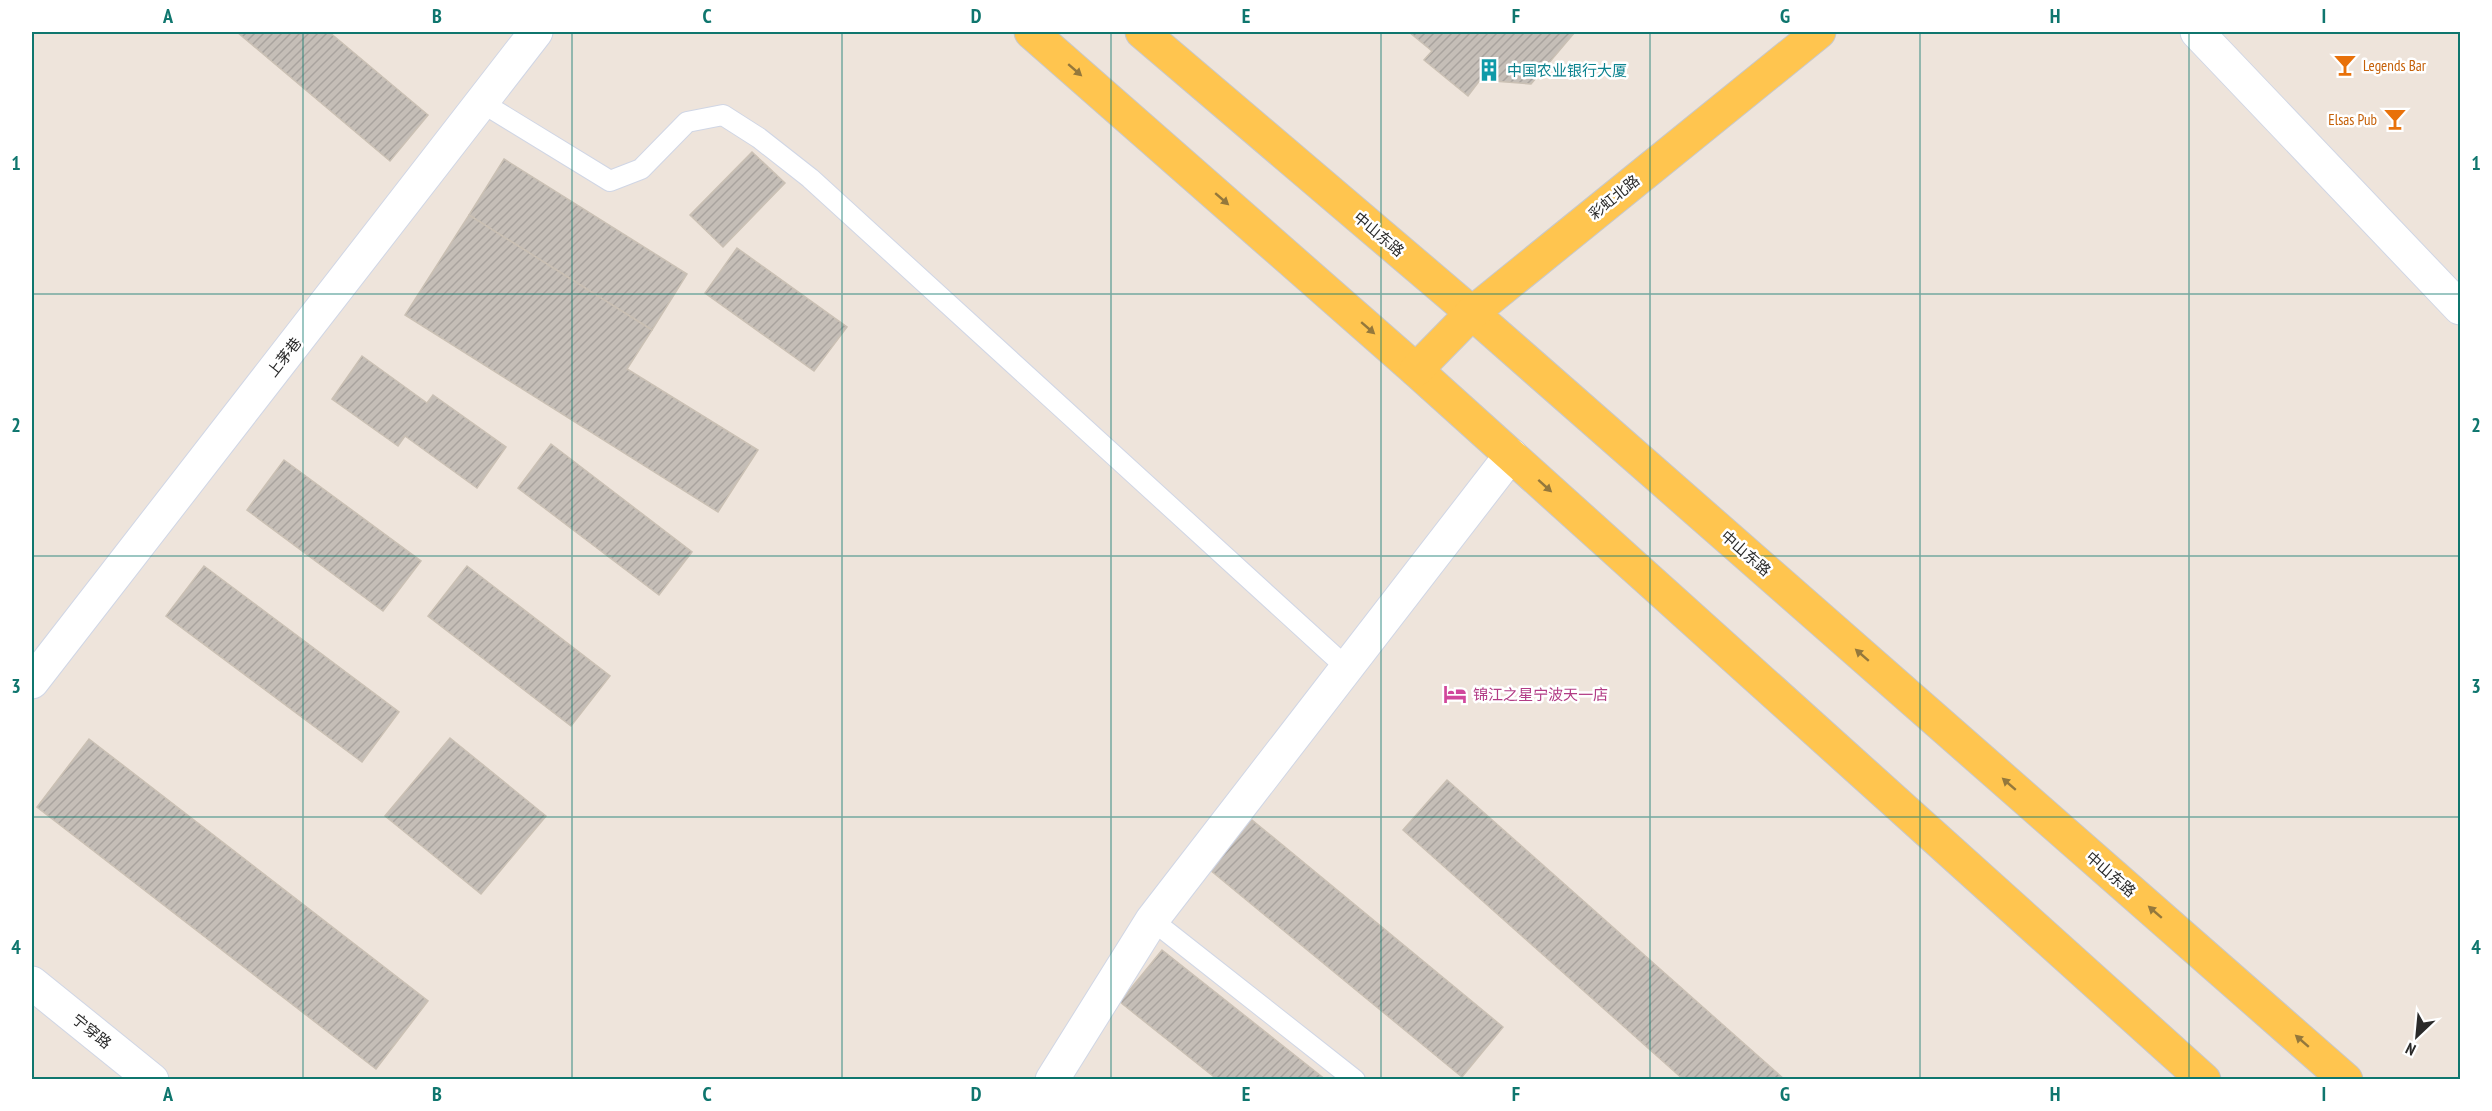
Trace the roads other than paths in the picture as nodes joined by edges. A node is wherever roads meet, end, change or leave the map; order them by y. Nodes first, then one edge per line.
1 (536, 32) edge
2 (1031, 32) edge
3 (1142, 32) edge
4 (1819, 32) edge
5 (2178, 32) edge
6 (2197, 32) edge
7 (2224, 63) junction
8 (481, 102) junction
9 (2460, 308) edge
10 (1472, 313) junction
11 (1416, 370) junction
12 (1511, 455) junction
13 (1346, 667) junction
14 (32, 682) edge
15 (1152, 920) junction
16 (32, 983) edge
17 (152, 1080) edge
18 (1052, 1080) edge
19 (1355, 1080) edge
20 (2204, 1080) edge
21 (2346, 1080) edge

1 - 8 street, 上茅巷
2 -> 11 main road
3 - 10 main road, 中山东路
4 - 10 main road, 彩虹北路
5 - 7 street
6 - 7 street
7 - 9 street
8 - 13 lane
8 - 14 street, 上茅巷
10 - 11 main road, 彩虹北路
21 -> 10 main road, 中山东路
11 - 12 main road
12 - 13 street
12 -> 20 main road
13 - 15 street
15 - 18 street
15 - 19 lane
16 - 17 street, 宁穿路

